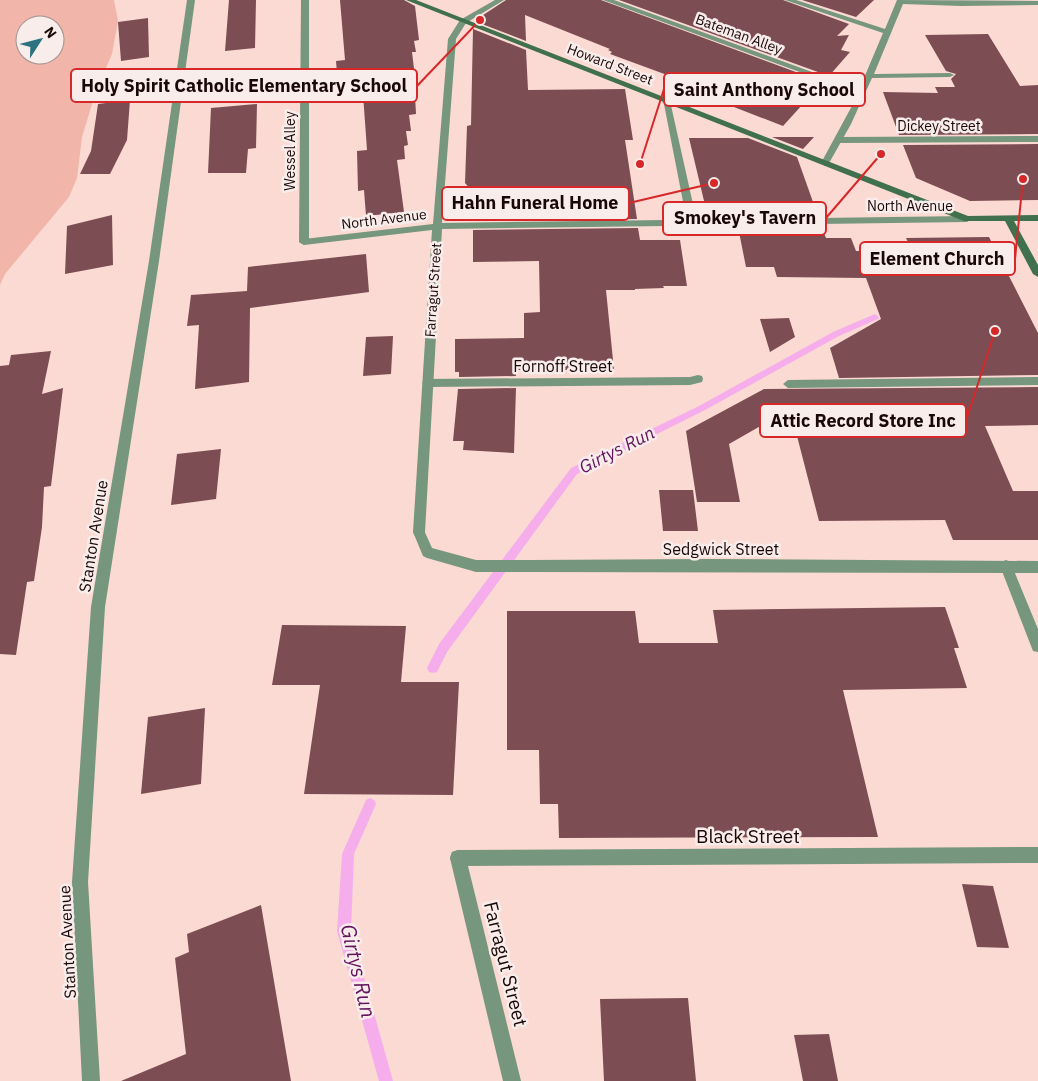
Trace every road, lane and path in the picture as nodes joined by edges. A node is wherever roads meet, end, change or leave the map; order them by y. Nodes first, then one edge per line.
1 (192, 0) edge
2 (304, 0) edge
3 (410, 0) edge
4 (500, 0) edge
5 (607, 0) edge
6 (788, 0) edge
7 (901, 1) edge
8 (1038, 3) edge
9 (463, 22) junction
10 (888, 32) junction
11 (950, 75) dead end
12 (869, 76) junction
13 (863, 92) junction
14 (666, 101) junction
15 (1038, 139) edge
16 (840, 140) junction
17 (826, 163) junction
18 (1008, 218) junction
19 (1038, 218) edge
20 (967, 219) junction
21 (692, 222) junction
22 (437, 226) junction
23 (304, 242) joint
24 (1038, 274) edge
25 (698, 379) dead end
26 (1038, 381) edge
27 (427, 383) junction
28 (788, 384) dead end
29 (420, 532) joint
30 (1006, 566) junction
31 (1038, 567) edge
32 (1038, 646) edge
33 (1038, 855) edge
34 (458, 858) joint
35 (91, 1081) edge
36 (512, 1081) edge

1 - 35 street, Stanton Avenue
2 - 23 street, Wessel Alley
3 - 9 street, Howard Street
4 - 9 street
5 - 13 street, Bateman Alley
6 - 10 street
7 - 8 street
7 - 10 street
9 - 14 street, Howard Street
9 - 22 street, Farragut Street
10 - 12 street
11 - 12 street
12 - 13 street
13 - 16 street
14 - 17 street, Howard Street
14 - 21 street
15 - 16 street, Dickey Street
16 - 17 street
17 - 20 street, Howard Street
18 - 19 street, North Avenue
18 - 20 street, North Avenue
18 - 24 street
20 - 21 street, North Avenue
21 - 22 street, North Avenue
22 - 23 street, North Avenue
22 - 27 street, Farragut Street
25 - 27 street, Fornoff Street
26 - 28 street
27 - 29 street, Farragut Street
29 - 30 street, Sedgwick Street
30 - 31 street, Sedgwick Street
30 - 32 street
33 - 34 street, Black Street
34 - 36 street, Farragut Street

